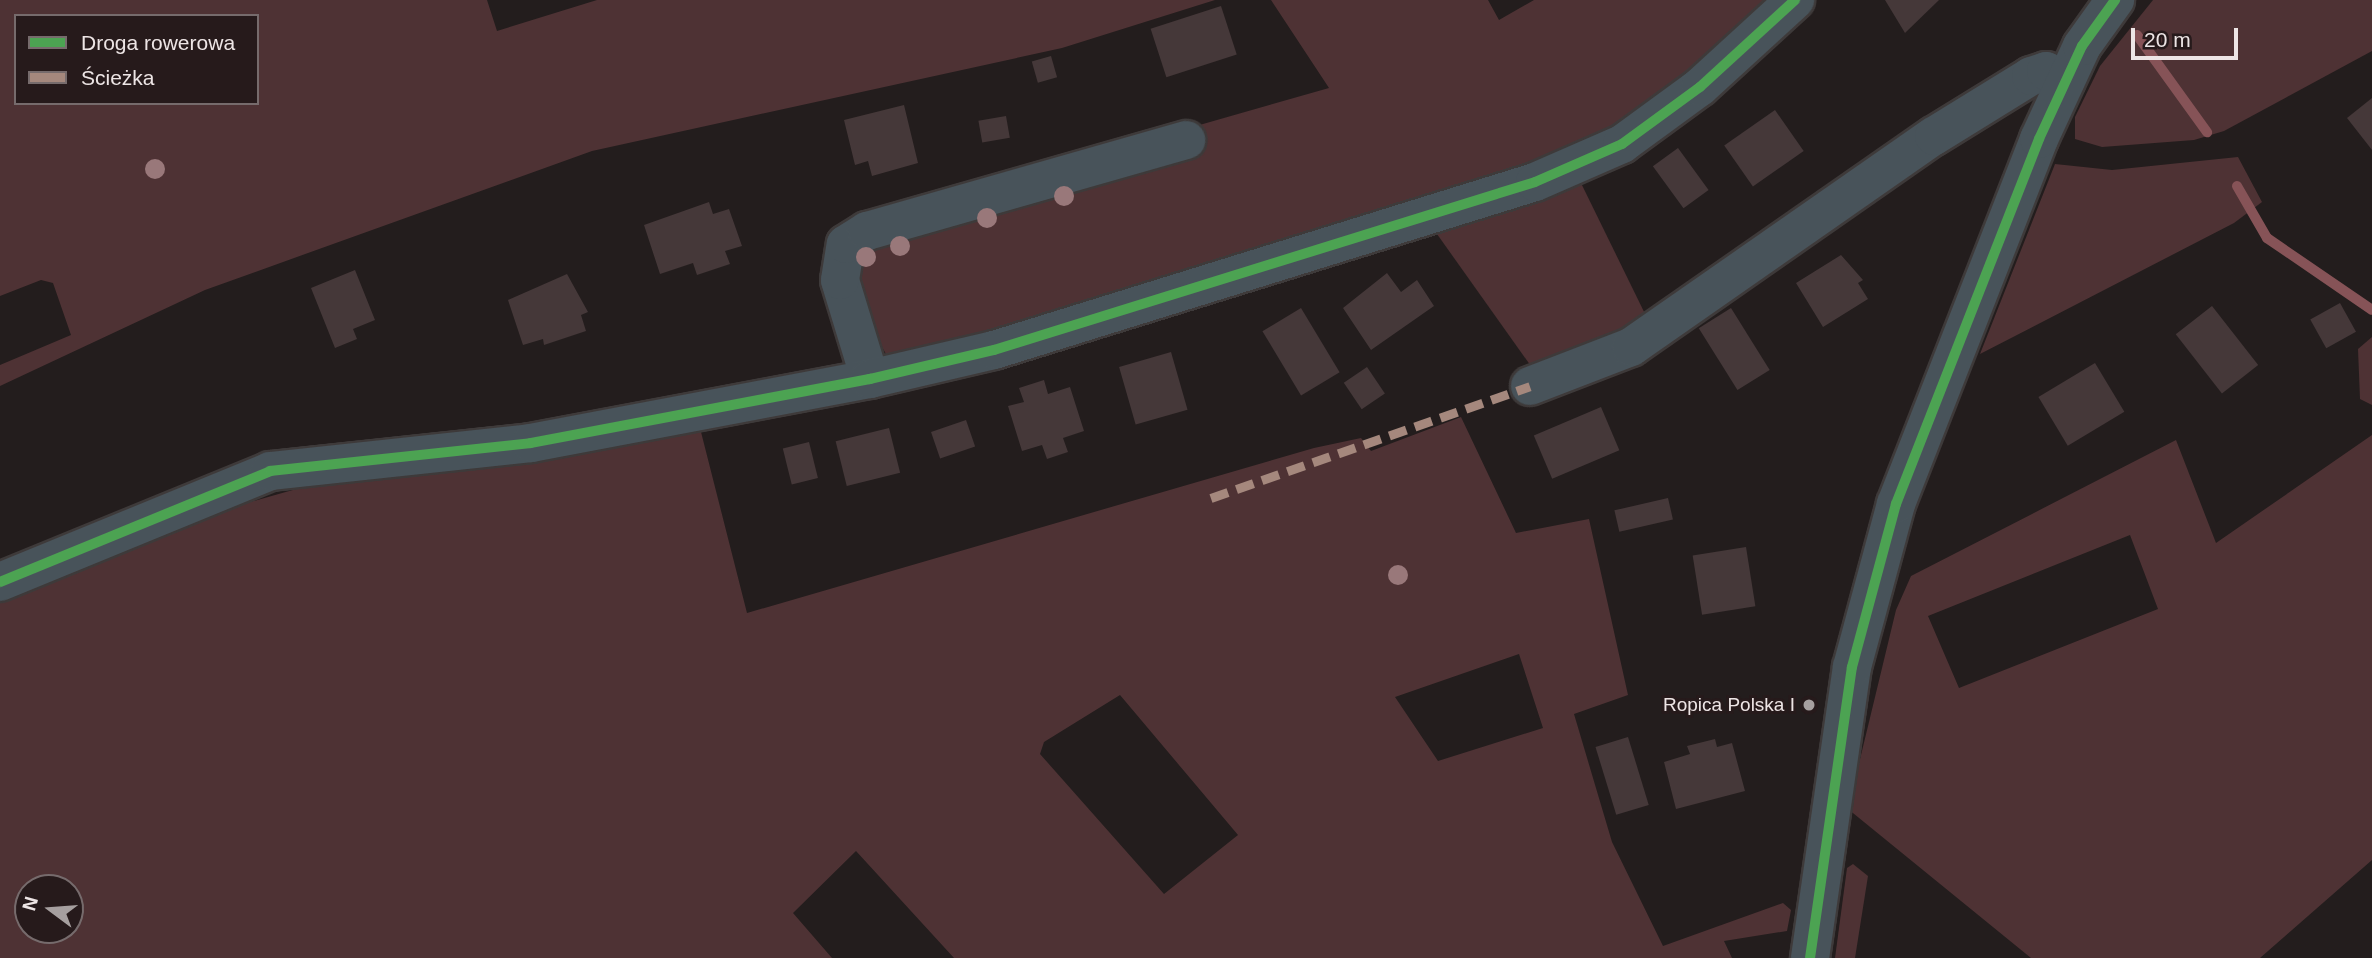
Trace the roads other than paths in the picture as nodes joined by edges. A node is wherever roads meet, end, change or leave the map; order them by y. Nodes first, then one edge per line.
1 (1795, 0) edge
2 (2115, 0) edge
3 (2066, 81) junction
4 (1186, 140) dead end
5 (870, 379) junction
6 (1530, 386) dead end
7 (0, 582) edge
8 (1810, 958) edge

1 - 5 street
2 - 3 street
3 - 6 street
3 - 8 street
4 - 5 street
5 - 7 street

